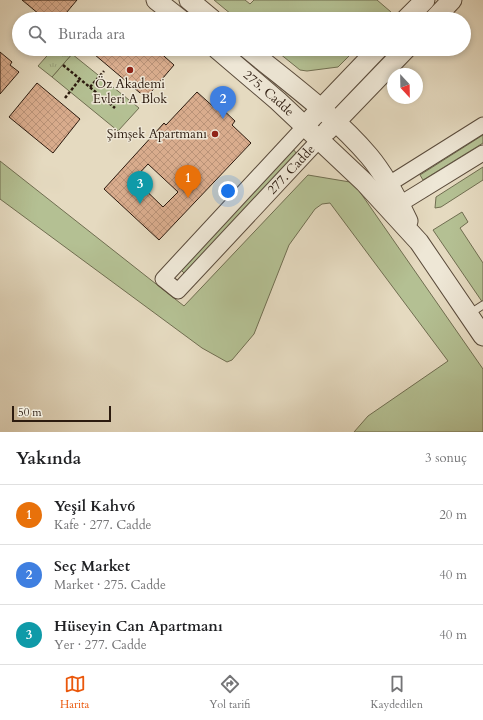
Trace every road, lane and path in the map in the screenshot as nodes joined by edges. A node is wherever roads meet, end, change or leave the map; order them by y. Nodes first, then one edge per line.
1 (156, 0) edge
2 (189, 0) edge
3 (425, 0) edge
4 (452, 0) edge
5 (171, 12) edge
6 (204, 12) edge
7 (413, 12) edge
8 (441, 12) edge
9 (225, 56) edge
10 (256, 56) edge
11 (371, 56) edge
12 (399, 56) edge
13 (63, 65) dead end
14 (104, 71) dead end
15 (80, 78) junction
16 (90, 87) junction
17 (65, 98) dead end
18 (115, 108) dead end
19 (320, 109) junction
20 (335, 122) junction
21 (483, 125) edge
22 (305, 126) junction
23 (320, 140) junction
24 (483, 153) edge
25 (389, 184) junction
26 (400, 204) junction
27 (419, 242) junction
28 (476, 310) edge
29 (483, 336) edge

1 - 5 street
2 - 6 street
3 - 7 street
4 - 8 street
9 - 22 street, 275. Cadde
10 - 19 street, 275. Cadde
11 - 19 street, 277. Cadde
12 - 20 street, 277. Cadde
13 - 15 path
14 - 16 path
15 - 16 path
15 - 17 path
16 - 18 path
19 - 20 street, 275. Cadde
19 - 22 street, 277. Cadde
20 - 23 street, 277. Cadde
20 - 25 street, 275. Cadde
21 - 25 street
22 - 23 street, 275. Cadde
22 - 23 street, 277. Cadde
23 - 27 street, 275. Cadde
24 - 26 street
25 - 26 street, 275. Cadde
26 - 27 street, 275. Cadde
27 - 28 street
28 - 29 street

